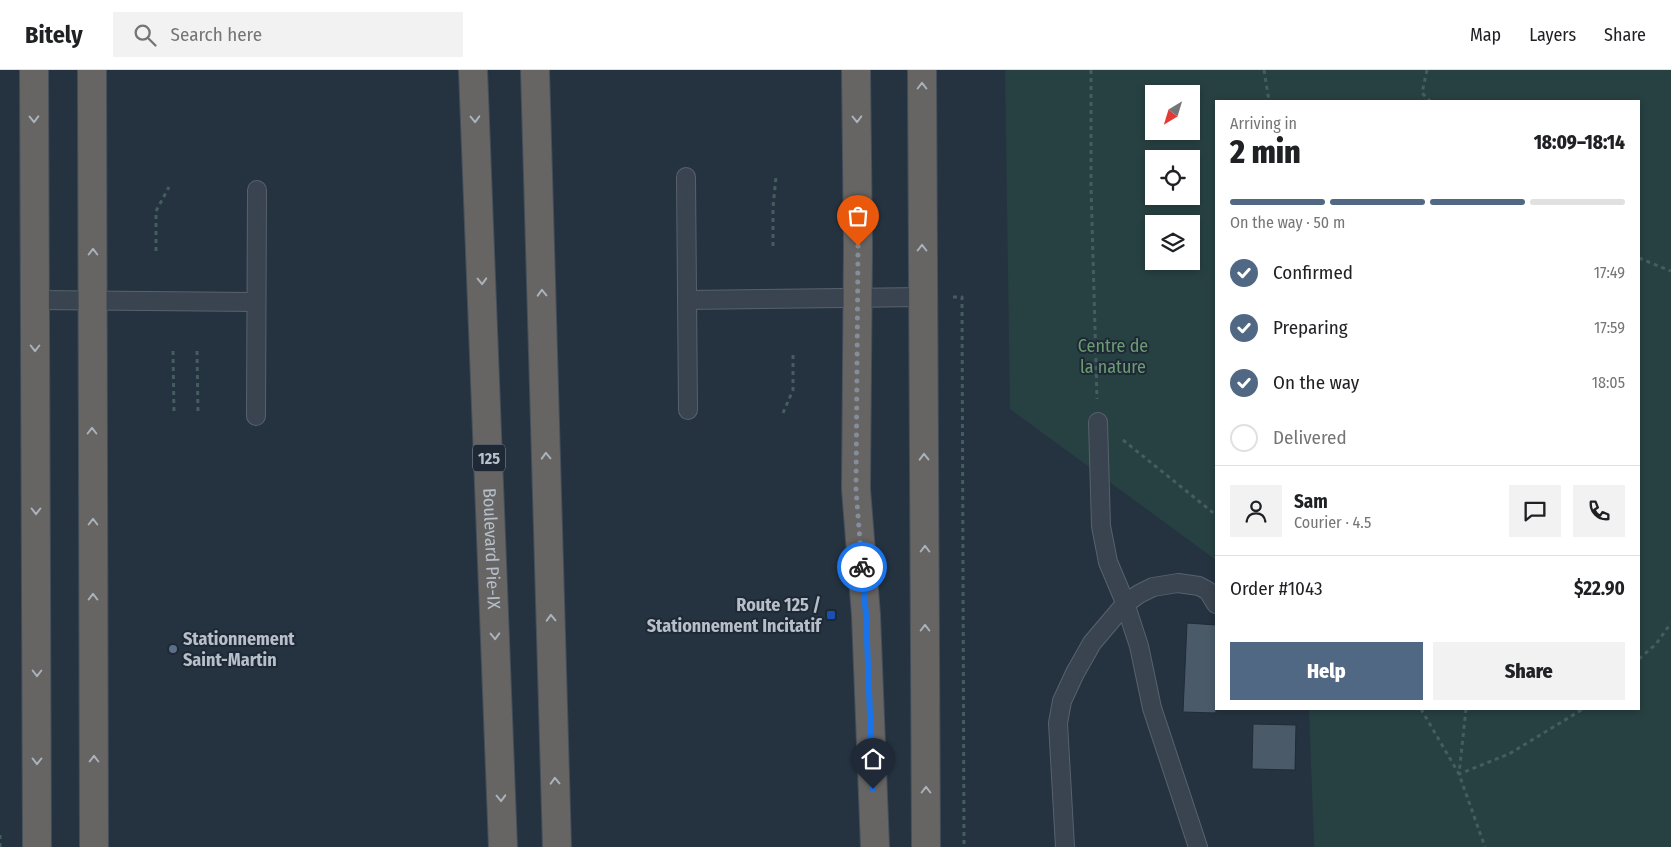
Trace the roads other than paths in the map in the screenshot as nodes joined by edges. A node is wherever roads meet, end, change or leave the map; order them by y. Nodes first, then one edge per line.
1 (34, 70) edge
2 (92, 70) edge
3 (473, 70) edge
4 (535, 70) edge
5 (544, 70) edge
6 (856, 70) edge
7 (922, 70) edge
8 (537, 109) junction
9 (686, 177) dead end
10 (257, 190) dead end
11 (923, 297) junction
12 (858, 298) junction
13 (36, 300) junction
14 (92, 300) junction
15 (688, 300) junction
16 (256, 302) junction
17 (688, 410) dead end
18 (256, 416) dead end
19 (1098, 422) road end
20 (1215, 602) edge
21 (1125, 604) junction
22 (37, 847) edge
23 (94, 847) edge
24 (502, 847) edge
25 (557, 847) edge
26 (875, 847) edge
27 (926, 847) edge
28 (1065, 847) edge
29 (1198, 847) edge

1 -> 13 highway
14 -> 2 highway
3 -> 24 highway, Boulevard Pie-IX / 125
4 - 8 highway
5 - 8 highway
6 -> 12 highway
11 -> 7 highway
25 -> 8 highway
9 - 15 lane
10 - 16 lane
11 - 12 lane
27 -> 11 highway
12 - 15 lane
12 - 26 highway
13 - 14 lane
13 -> 22 highway
14 - 16 lane
23 -> 14 highway
15 - 17 lane
16 - 18 lane
19 - 21 lane
20 - 21 lane
21 - 28 lane
21 - 29 lane

